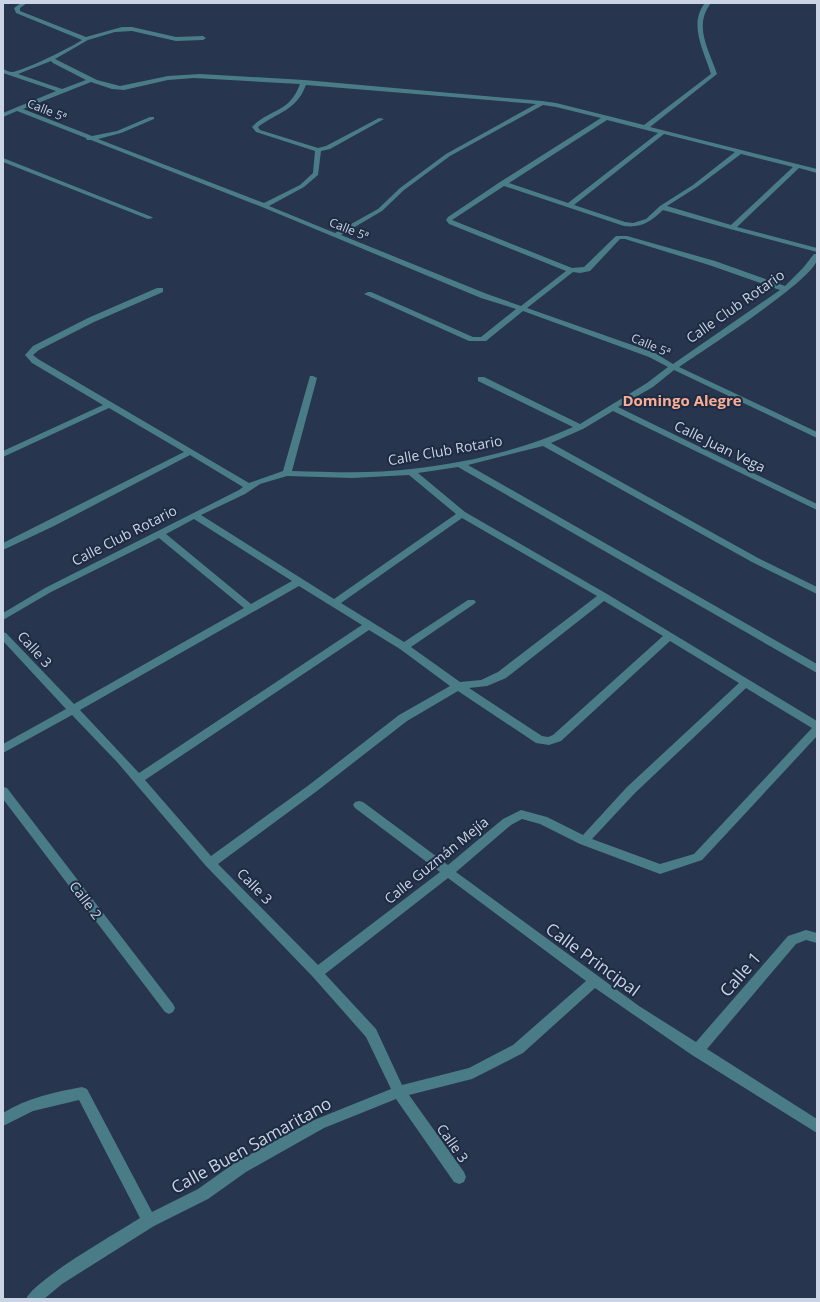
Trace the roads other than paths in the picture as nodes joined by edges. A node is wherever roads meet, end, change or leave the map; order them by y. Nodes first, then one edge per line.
1 (24, 3) edge
2 (708, 3) edge
3 (203, 38) dead end
4 (86, 39) junction
5 (52, 59) junction
6 (3, 70) edge
7 (13, 74) junction
8 (90, 80) junction
9 (304, 82) junction
10 (61, 91) junction
11 (542, 103) junction
12 (17, 110) junction
13 (3, 116) edge
14 (152, 118) dead end
15 (605, 118) junction
16 (381, 119) dead end
17 (646, 128) junction
18 (663, 132) junction
19 (89, 139) junction
20 (318, 150) junction
21 (739, 152) junction
22 (3, 160) edge
23 (798, 166) junction
24 (817, 171) edge
25 (502, 183) junction
26 (570, 205) junction
27 (264, 206) junction
28 (662, 207) junction
29 (150, 218) dead end
30 (634, 225) junction
31 (732, 228) junction
32 (336, 235) junction
33 (626, 237) junction
34 (817, 250) edge
35 (817, 256) edge
36 (571, 270) junction
37 (786, 289) junction
38 (160, 290) dead end
39 (368, 294) dead end
40 (521, 308) junction
41 (673, 366) junction
42 (313, 378) dead end
43 (480, 379) dead end
44 (109, 405) junction
45 (613, 408) junction
46 (580, 427) junction
47 (817, 434) edge
48 (544, 443) junction
49 (190, 452) junction
50 (3, 454) edge
51 (459, 464) junction
52 (411, 472) junction
53 (287, 473) junction
54 (248, 486) junction
55 (817, 507) edge
56 (462, 514) junction
57 (194, 515) junction
58 (160, 534) junction
59 (3, 547) edge
60 (300, 581) junction
61 (817, 591) edge
62 (604, 596) junction
63 (471, 602) dead end
64 (335, 603) junction
65 (251, 609) junction
66 (3, 617) edge
67 (369, 625) junction
68 (3, 635) edge
69 (669, 636) junction
70 (404, 647) junction
71 (817, 669) edge
72 (746, 682) junction
73 (458, 686) junction
74 (73, 710) junction
75 (817, 726) edge
76 (817, 729) edge
77 (3, 749) edge
78 (138, 779) junction
79 (3, 791) edge
80 (359, 805) dead end
81 (584, 841) junction
82 (210, 862) junction
83 (448, 872) junction
84 (817, 938) edge
85 (317, 973) junction
86 (595, 981) junction
87 (169, 1008) dead end
88 (697, 1051) junction
89 (399, 1092) junction
90 (3, 1120) edge
91 (815, 1123) edge
92 (459, 1177) dead end
93 (149, 1221) junction
94 (33, 1299) edge

1 - 4 street
2 - 17 street
3 - 4 street
4 - 5 street
5 - 7 street
5 - 8 street
6 - 7 street
7 - 10 street
8 - 9 street
8 - 10 street
9 - 11 street
9 - 20 street
10 - 12 street
11 - 15 street
11 - 32 street
12 - 13 street
12 - 19 street, Calle 5ª
14 - 19 street
15 - 17 street
15 - 25 street
16 - 20 street
17 - 18 street
18 - 21 street
18 - 26 street
19 - 27 street, Calle 5ª
20 - 27 street
21 - 23 street
21 - 28 street
22 - 29 street
23 - 24 street
23 - 31 street
25 - 26 street
25 - 36 street
26 - 30 street
27 - 32 street, Calle 5ª
28 - 30 street
28 - 31 street
30 - 33 street
31 - 34 street
32 - 40 street, Calle 5ª
33 - 36 street
33 - 37 street
35 - 37 street, Calle Club Rotario
36 - 40 street
37 - 41 street, Calle Club Rotario
38 - 44 street
39 - 40 street
40 - 41 street, Calle 5ª
41 - 45 street, Calle Club Rotario
41 - 47 street, Calle 5ª
42 - 53 street
43 - 46 street
44 - 49 street
44 - 50 street
45 - 46 street, Calle Club Rotario
45 - 55 street, Calle Juan Vega
46 - 48 street, Calle Club Rotario
48 - 51 street, Calle Club Rotario
48 - 61 street
49 - 54 street
49 - 59 street
51 - 52 street, Calle Club Rotario
51 - 71 street
52 - 53 street, Calle Club Rotario
52 - 56 street
53 - 54 street, Calle Club Rotario
54 - 57 street, Calle Club Rotario
56 - 62 street
56 - 64 street
57 - 58 street, Calle Club Rotario
57 - 60 street
58 - 65 street
58 - 66 street, Calle Club Rotario
60 - 64 street
60 - 65 street
62 - 69 street
62 - 73 street
63 - 70 street
64 - 67 street
65 - 74 street
67 - 70 street
67 - 78 street
68 - 74 street, Calle 3
69 - 72 street
69 - 73 street
70 - 73 street
72 - 75 street
72 - 81 street
73 - 82 street
74 - 77 street
74 - 78 street, Calle 3
76 - 81 street
78 - 82 street, Calle 3
79 - 87 street, Calle 2
80 - 83 street, Calle Principal
81 - 83 street, Calle Guzmán Mejía
82 - 85 street, Calle 3
83 - 85 street, Calle Guzmán Mejía
83 - 86 street, Calle Principal
84 - 88 street, Calle 1
85 - 89 street, Calle 3
86 - 88 street, Calle Principal
86 - 89 street, Calle Buen Samaritano
88 - 91 street, Calle Principal
89 - 92 street, Calle 3
89 - 93 street, Calle Buen Samaritano
90 - 93 street
93 - 94 street, Calle Buen Samaritano

